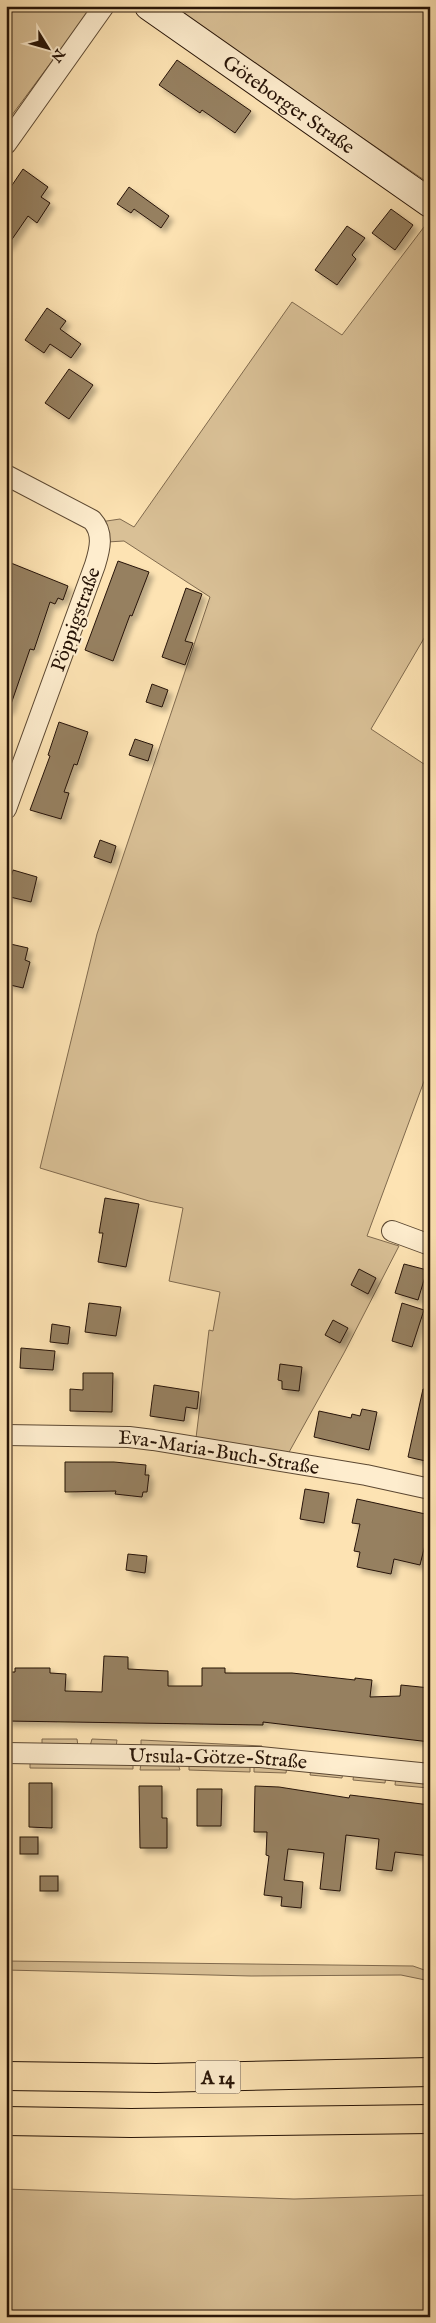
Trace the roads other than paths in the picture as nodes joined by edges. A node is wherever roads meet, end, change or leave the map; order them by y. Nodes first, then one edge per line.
1 (104, 6) edge
2 (149, 6) edge
3 (6, 144) edge
4 (430, 203) edge
5 (6, 476) edge
6 (6, 808) edge
7 (392, 1231) dead end
8 (430, 1245) edge
9 (6, 1435) edge
10 (430, 1489) edge
11 (6, 1754) edge
12 (430, 1774) edge
13 (430, 2072) edge
14 (6, 2076) edge
15 (430, 2119) edge
16 (6, 2121) edge

1 - 3 street
2 - 4 street, Göteborger Straße
5 - 6 street, Pöppigstraße
7 - 8 street
9 - 10 street, Eva-Maria-Buch-Straße
11 - 12 street, Ursula-Götze-Straße
13 - 14 highway, A 14
15 - 16 highway, A 14

